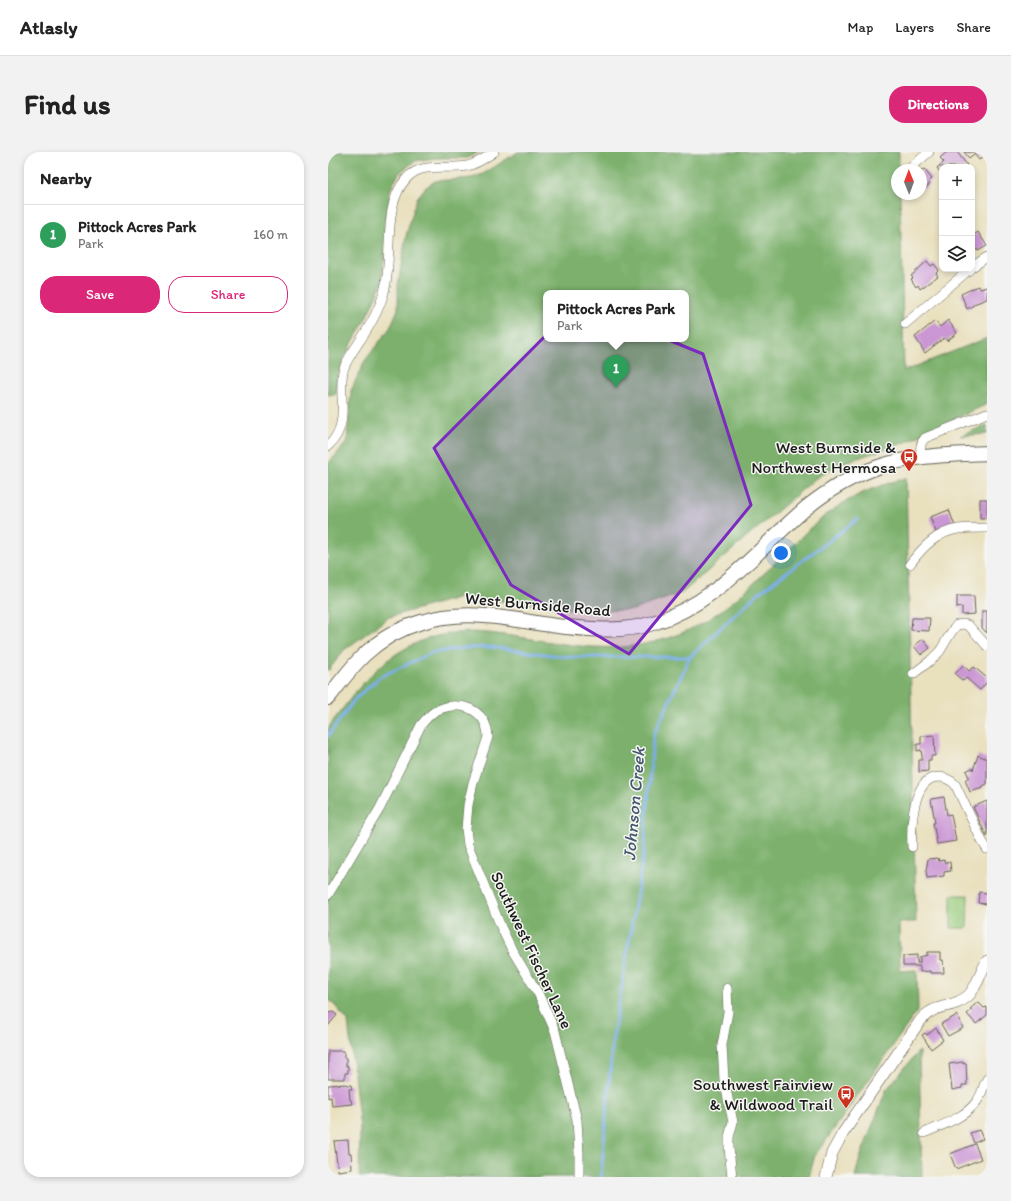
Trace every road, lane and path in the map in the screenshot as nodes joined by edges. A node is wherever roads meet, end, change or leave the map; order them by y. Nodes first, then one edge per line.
1 (494, 152) edge
2 (929, 152) edge
3 (915, 164) edge
4 (987, 257) edge
5 (975, 265) edge
6 (966, 272) edge
7 (905, 324) dead end
8 (987, 413) edge
9 (328, 446) edge
10 (987, 453) edge
11 (921, 458) junction
12 (987, 528) edge
13 (910, 564) dead end
14 (987, 646) edge
15 (913, 674) dead end
16 (328, 698) edge
17 (912, 847) dead end
18 (987, 849) edge
19 (328, 895) edge
20 (987, 961) edge
21 (727, 988) dead end
22 (987, 1079) edge
23 (924, 1133) dead end
24 (579, 1177) edge
25 (732, 1177) edge
26 (826, 1177) edge

1 - 9 street
2 - 3 street
4 - 5 street
6 - 7 street
8 - 11 street
10 - 11 main road, West Burnside Road
11 - 16 main road, West Burnside Road
12 - 13 street
14 - 15 street
17 - 18 street
19 - 24 street, Southwest Fischer Lane
20 - 26 street
21 - 25 street
22 - 23 street

